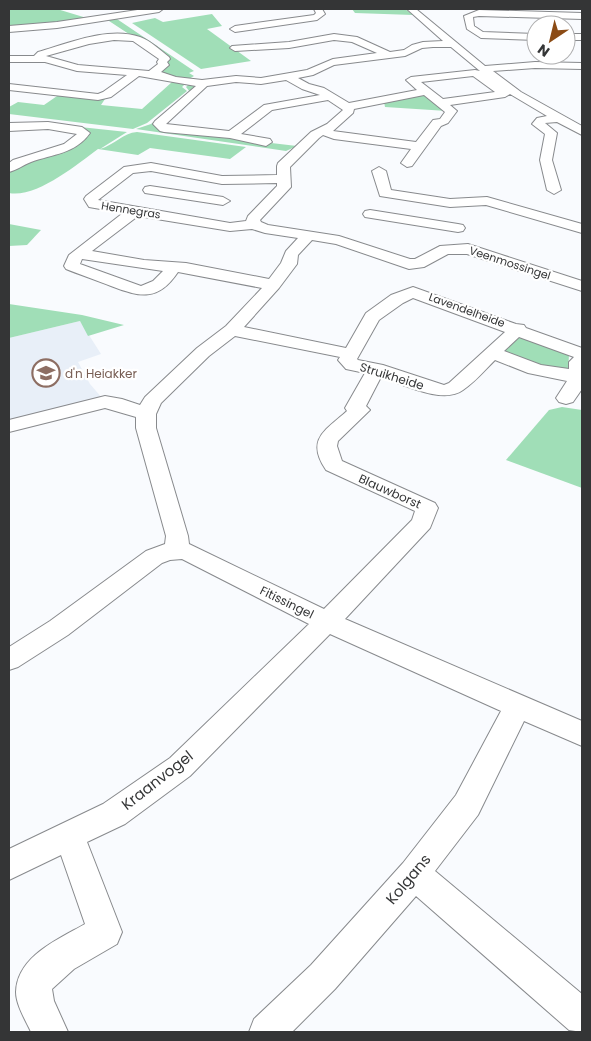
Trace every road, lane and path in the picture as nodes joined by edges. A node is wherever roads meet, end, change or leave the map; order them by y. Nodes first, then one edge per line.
1 (159, 9) edge
2 (318, 9) edge
3 (411, 9) edge
4 (470, 11) edge
5 (582, 16) edge
6 (9, 29) edge
7 (235, 29) dead end
8 (526, 37) edge
9 (452, 44) junction
10 (289, 45) junction
11 (235, 48) dead end
12 (300, 51) dead end
13 (387, 55) junction
14 (9, 58) edge
15 (38, 58) junction
16 (319, 64) junction
17 (527, 66) junction
18 (582, 66) edge
19 (483, 69) junction
20 (137, 73) junction
21 (151, 74) junction
22 (547, 76) dead end
23 (289, 77) junction
24 (245, 80) junction
25 (202, 83) junction
26 (9, 87) edge
27 (425, 92) junction
28 (331, 96) junction
29 (440, 103) junction
30 (347, 107) junction
31 (558, 118) junction
32 (9, 127) edge
33 (322, 131) junction
34 (582, 131) edge
35 (232, 135) junction
36 (266, 142) dead end
37 (419, 146) junction
38 (407, 163) dead end
39 (9, 168) edge
40 (379, 171) dead end
41 (284, 179) junction
42 (222, 180) junction
43 (150, 190) dead end
44 (554, 190) dead end
45 (385, 193) junction
46 (201, 198) junction
47 (223, 201) dead end
48 (135, 211) junction
49 (364, 222) junction
50 (254, 224) junction
51 (458, 228) dead end
52 (582, 229) edge
53 (308, 236) junction
54 (339, 240) junction
55 (80, 254) junction
56 (174, 267) junction
57 (273, 284) junction
58 (582, 286) edge
59 (518, 329) junction
60 (232, 330) junction
61 (580, 350) edge
62 (492, 353) junction
63 (351, 354) junction
64 (376, 369) junction
65 (579, 375) junction
66 (566, 398) dead end
67 (146, 414) junction
68 (9, 426) edge
69 (177, 550) junction
70 (327, 622) junction
71 (9, 660) edge
72 (518, 705) junction
73 (582, 734) edge
74 (69, 835) junction
75 (9, 865) edge
76 (414, 874) junction
77 (582, 1017) edge
78 (50, 1032) edge
79 (267, 1032) edge

1 - 6 street
2 - 7 street
3 - 9 street
4 - 5 street
4 - 8 street
9 - 13 street
9 - 19 street
10 - 11 street
10 - 12 street
10 - 13 street
13 - 16 street
14 - 15 street
15 - 20 street
15 - 21 street
16 - 23 street
16 - 24 street
17 - 18 street
17 - 19 street
17 - 22 street
19 - 31 street
20 - 21 street
20 - 26 street
21 - 25 street
23 - 24 street
23 - 28 street
24 - 25 street
25 - 35 street
27 - 29 street
27 - 29 street
27 - 30 street
28 - 30 street
28 - 35 street
29 - 37 street
30 - 33 street
31 - 34 street
31 - 44 street
32 - 39 street
33 - 37 street
33 - 41 street
35 - 36 street
37 - 38 street
40 - 45 street
41 - 42 street, Hennegras
41 - 50 street
42 - 46 street
42 - 48 street, Hennegras
43 - 46 street, Hennegras
45 - 49 street
45 - 52 street
46 - 47 street, Hennegras
48 - 50 street, Hennegras
48 - 55 street
49 - 51 street
49 - 54 street
50 - 53 street, Veenmossingel
53 - 54 street, Veenmossingel
53 - 57 street
54 - 58 street, Veenmossingel
55 - 56 street
55 - 56 street
56 - 57 street
57 - 60 street
59 - 61 street, Lavendelheide
59 - 62 street, Struikheide
59 - 63 street, Lavendelheide
60 - 63 street, Struikheide
60 - 67 street
61 - 65 street, Lavendelheide
62 - 64 street, Struikheide
62 - 65 street
63 - 64 street, Struikheide
64 - 70 street, Blauwborst
65 - 66 street
67 - 68 street
67 - 69 street
69 - 70 street, Fitissingel
69 - 71 street
70 - 72 street, Fitissingel
70 - 74 street, Kraanvogel
72 - 73 street, Fitissingel
72 - 76 street, Kolgans
74 - 75 street, Kraanvogel
74 - 78 street
76 - 77 street
76 - 79 street, Kolgans

